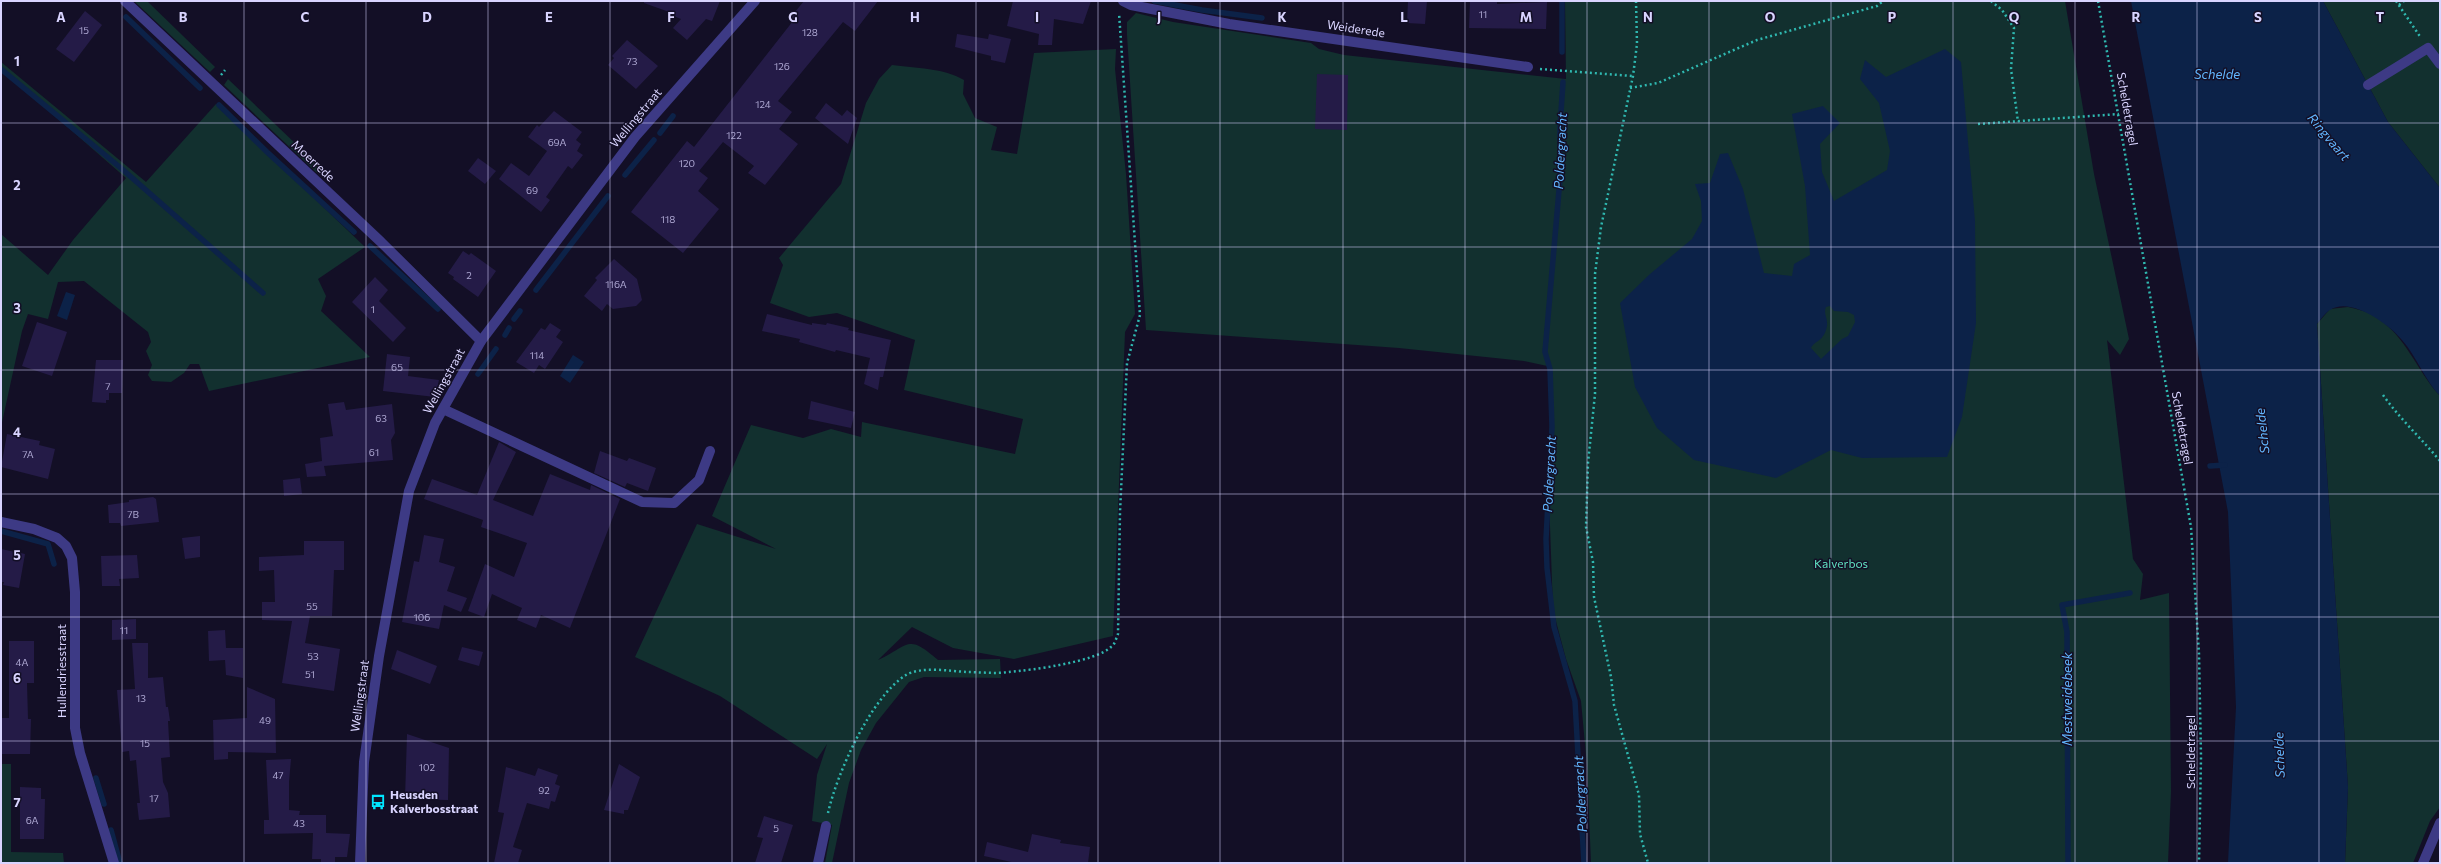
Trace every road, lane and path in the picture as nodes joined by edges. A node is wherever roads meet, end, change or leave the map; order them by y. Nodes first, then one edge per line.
1 (125, 1) edge
2 (755, 1) edge
3 (1636, 1) edge
4 (1883, 1) edge
5 (1991, 1) edge
6 (2098, 1) edge
7 (2396, 1) edge
8 (2404, 1) edge
9 (1121, 5) edge
10 (2399, 5) junction
11 (2428, 48) junction
12 (2440, 64) edge
13 (1528, 67) joint
14 (1633, 76) junction
15 (2368, 85) dead end
16 (1630, 88) junction
17 (2119, 114) junction
18 (2018, 122) junction
19 (1978, 124) dead end
20 (481, 342) junction
21 (2383, 395) dead end
22 (443, 408) junction
23 (710, 451) dead end
24 (2440, 461) edge
25 (1, 522) edge
26 (2440, 823) edge
27 (826, 826) joint
28 (114, 863) edge
29 (360, 863) edge
30 (818, 863) edge
31 (1648, 863) edge
32 (2199, 863) edge
33 (2424, 863) edge

1 - 20 street, Moerrede
2 - 20 street, Wellingstraat
3 - 14 path
4 - 16 path
5 - 18 path
6 - 17 path, Scheldetragel
7 - 10 path
8 - 10 path
9 - 13 street, Weiderede
9 - 27 path
10 - 11 path
11 - 12 street
11 - 15 street
13 - 14 path
14 - 16 path
16 - 31 path
17 - 18 path
17 - 32 path, Scheldetragel
18 - 19 path
20 - 22 street, Wellingstraat
21 - 24 path
22 - 23 street
22 - 29 street, Wellingstraat
25 - 28 street, Hullendriesstraat
26 - 33 street
27 - 30 street

